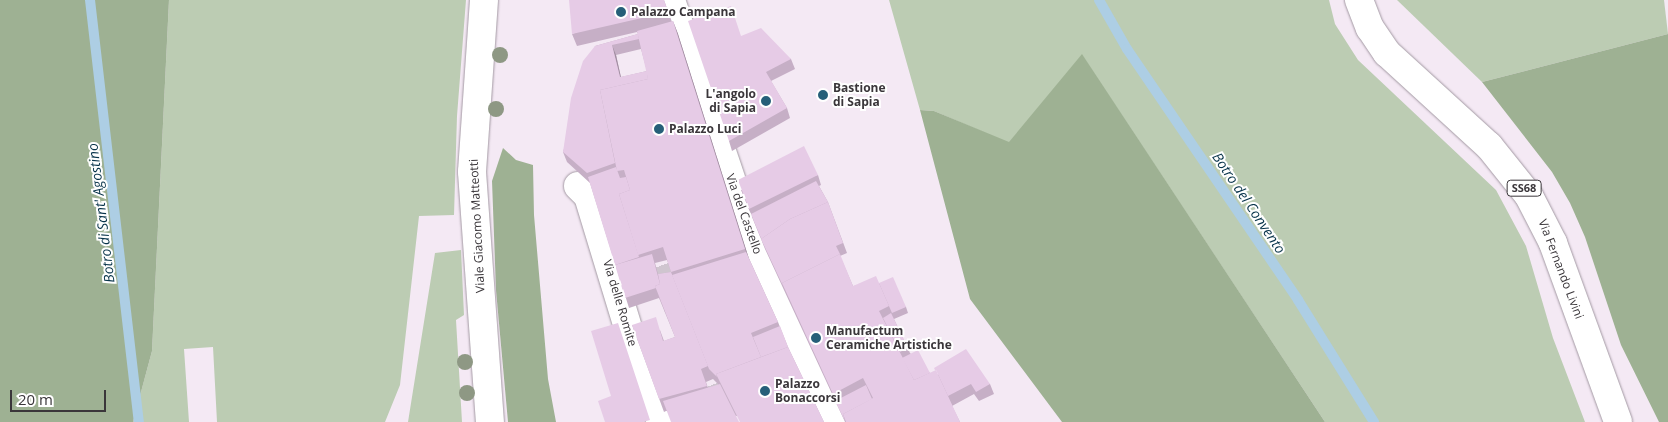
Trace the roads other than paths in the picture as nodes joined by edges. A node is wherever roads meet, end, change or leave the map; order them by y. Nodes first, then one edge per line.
1 (484, 0) edge
2 (671, 0) edge
3 (1359, 0) edge
4 (578, 186) dead end
5 (490, 422) edge
6 (661, 422) edge
7 (833, 422) edge
8 (1618, 422) edge

1 - 5 street, Viale Giacomo Matteotti
2 - 7 street, Via del Castello
3 - 8 street, Via Fernando Livini / SS68
4 - 6 street, Via delle Romite

